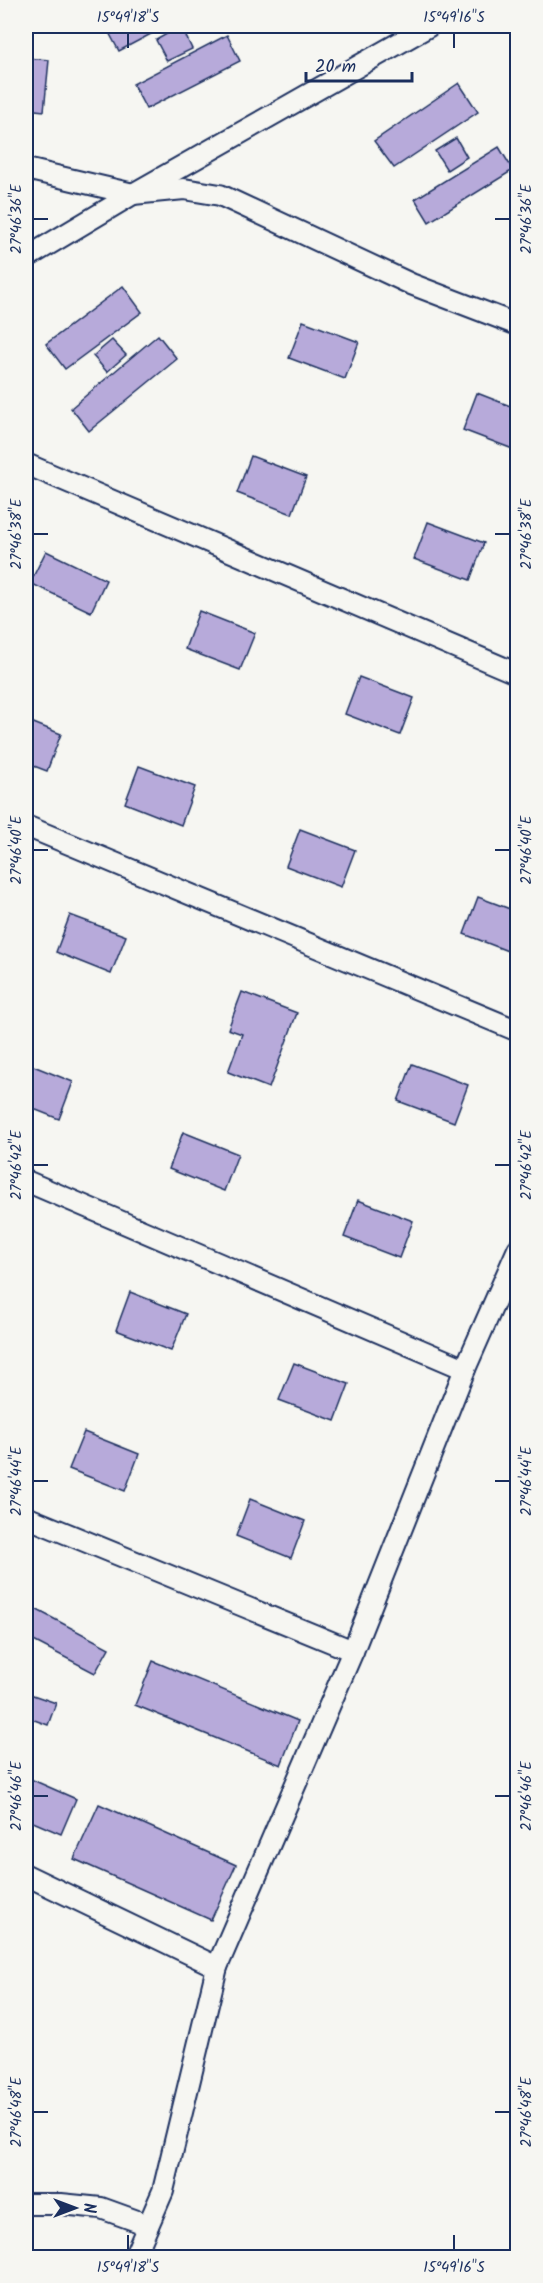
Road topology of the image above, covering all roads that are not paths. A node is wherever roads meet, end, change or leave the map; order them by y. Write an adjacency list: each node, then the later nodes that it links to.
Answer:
1 (429, 26): 3 (lane)
2 (26, 169): 3 (lane)
3 (133, 194): 4 (lane); 5 (lane)
4 (26, 258)
5 (518, 325)
6 (26, 464): 7 (lane)
7 (518, 674)
8 (26, 826): 9 (lane)
9 (518, 1031)
10 (26, 1181): 12 (lane)
11 (518, 1249): 12 (lane)
12 (465, 1369): 14 (lane)
13 (26, 1517): 14 (lane)
14 (353, 1651): 16 (lane)
15 (27, 1877): 16 (lane)
16 (217, 1967): 18 (lane)
17 (26, 2204): 18 (lane)
18 (148, 2224): 19 (lane)
19 (134, 2258)

